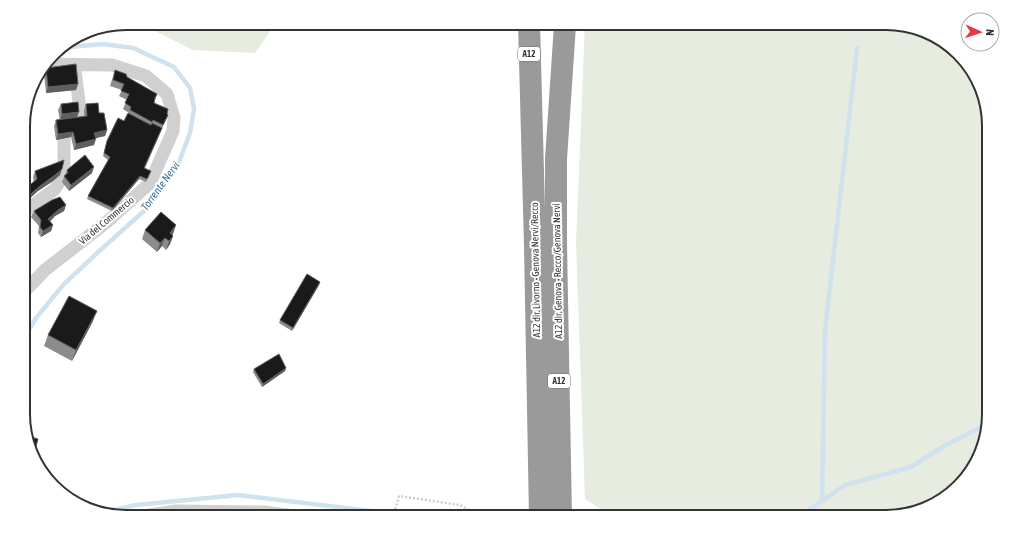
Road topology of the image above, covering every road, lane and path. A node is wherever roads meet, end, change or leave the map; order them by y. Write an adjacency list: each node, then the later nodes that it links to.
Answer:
1 (530, 30): 8 (highway, A12 dir. Livorno - Genova Nervi/Recco / A12)
2 (565, 30): 8 (highway, A12 dir. Genova - Recco/Genova Nervi / A12)
3 (53, 64): 4 (street, Via del Commercio)
4 (74, 64): 5 (street); 9 (street, Via del Commercio)
5 (62, 125)
6 (64, 139): 7 (street)
7 (30, 208)
8 (545, 245): 12 (highway, A12 dir. Livorno - Genova Nervi/Recco / A12); 13 (highway, A12 dir. Genova - Recco/Genova Nervi / A12)
9 (30, 286)
10 (395, 510): 11 (path)
11 (469, 510)
12 (540, 510)
13 (561, 510)

